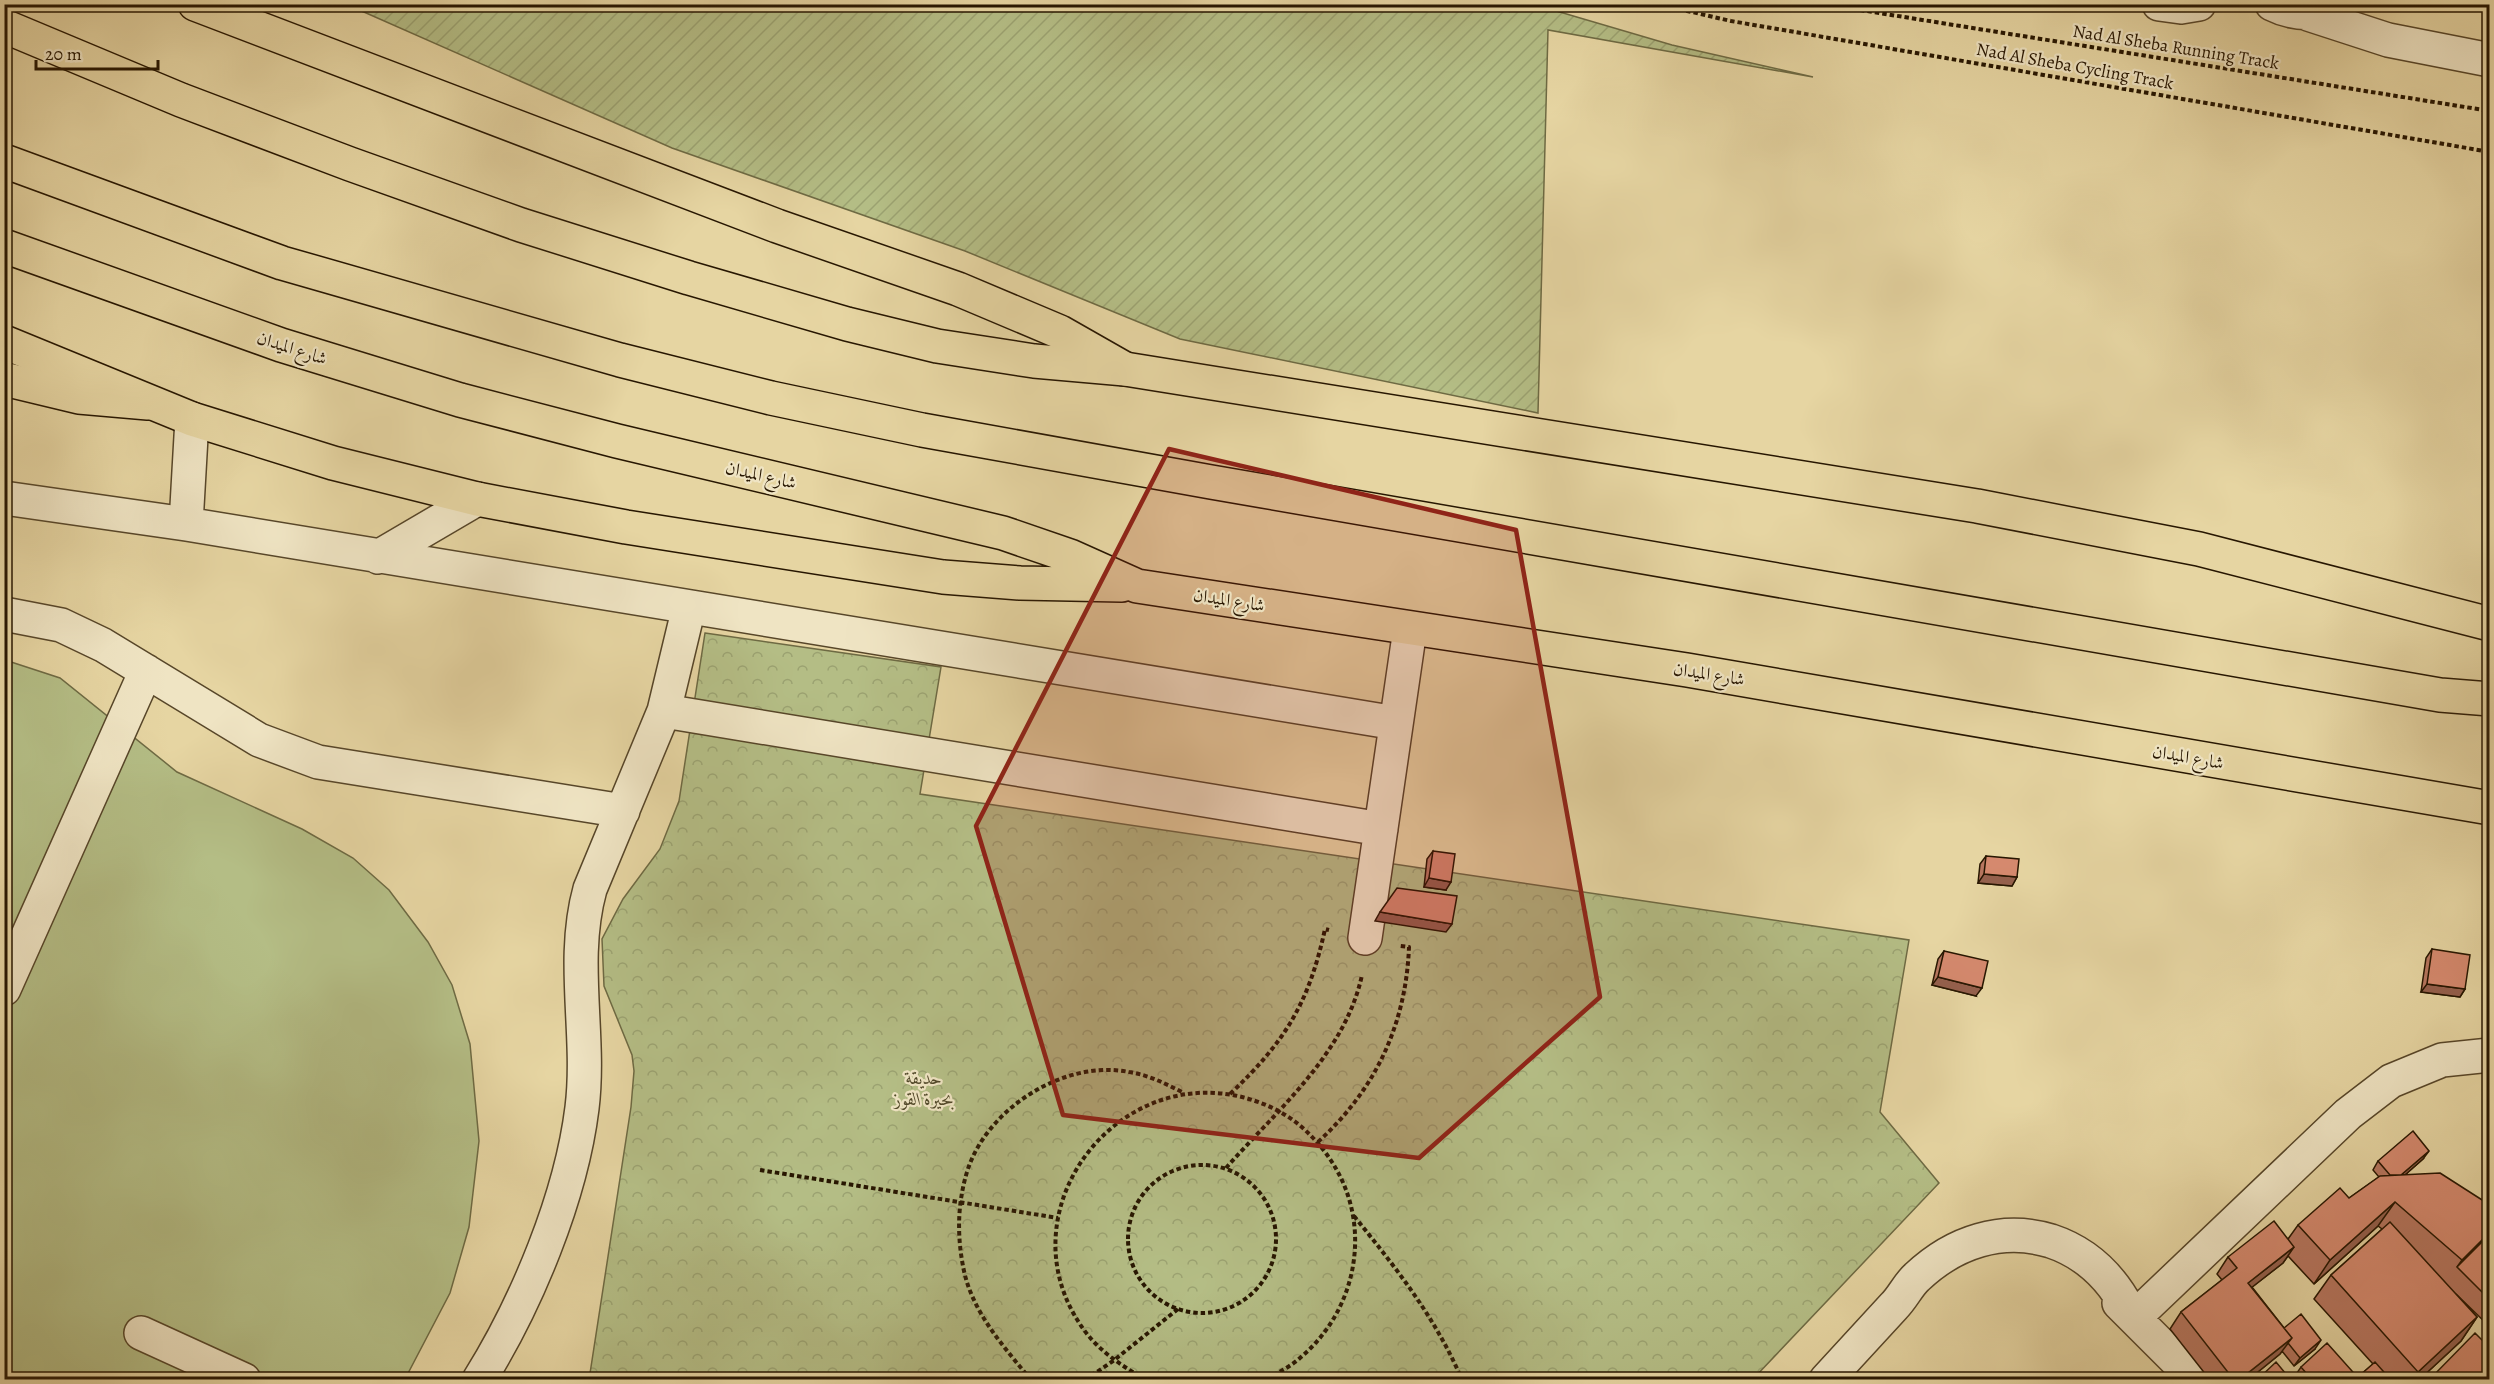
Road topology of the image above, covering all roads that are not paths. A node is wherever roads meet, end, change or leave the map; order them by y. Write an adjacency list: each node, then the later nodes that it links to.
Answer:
1 (195, 4): 12 (main road)
2 (2159, 4): 3 (street)
3 (2199, 4)
4 (2271, 4): 6 (street)
5 (2340, 4): 6 (street)
6 (2308, 14): 8 (street)
7 (4, 26): 12 (main road)
8 (2490, 60)
9 (4, 161): 26 (main road)
10 (4, 246): 20 (main road, شارع الميدان)
11 (4, 342): 14 (main road)
12 (1125, 369): 23 (main road)
13 (4, 380): 14 (main road)
14 (148, 403): 15 (main road)
15 (192, 419): 17 (main road); 18 (street)
16 (4, 498): 18 (street)
17 (477, 499): 19 (street); 20 (main road)
18 (186, 524): 19 (street)
19 (378, 557): 21 (street)
20 (1137, 586): 24 (main road, شارع الميدان)
21 (689, 607): 27 (street); 28 (street)
22 (4, 614): 25 (street)
23 (2490, 624)
24 (1410, 629): 28 (street); 29 (main road, شارع الميدان)
25 (146, 671): 30 (street); 33 (street)
26 (2490, 699)
27 (664, 711): 30 (street); 31 (street)
28 (1396, 723): 31 (street)
29 (2490, 808)
30 (623, 811): 38 (street)
31 (1381, 829): 32 (street)
32 (1365, 938)
33 (4, 989)
34 (2490, 1055): 35 (street)
35 (2131, 1313): 39 (street); 40 (street)
36 (141, 1333): 37 (street)
37 (244, 1380)
38 (479, 1380)
39 (1826, 1380)
40 (2196, 1380)

